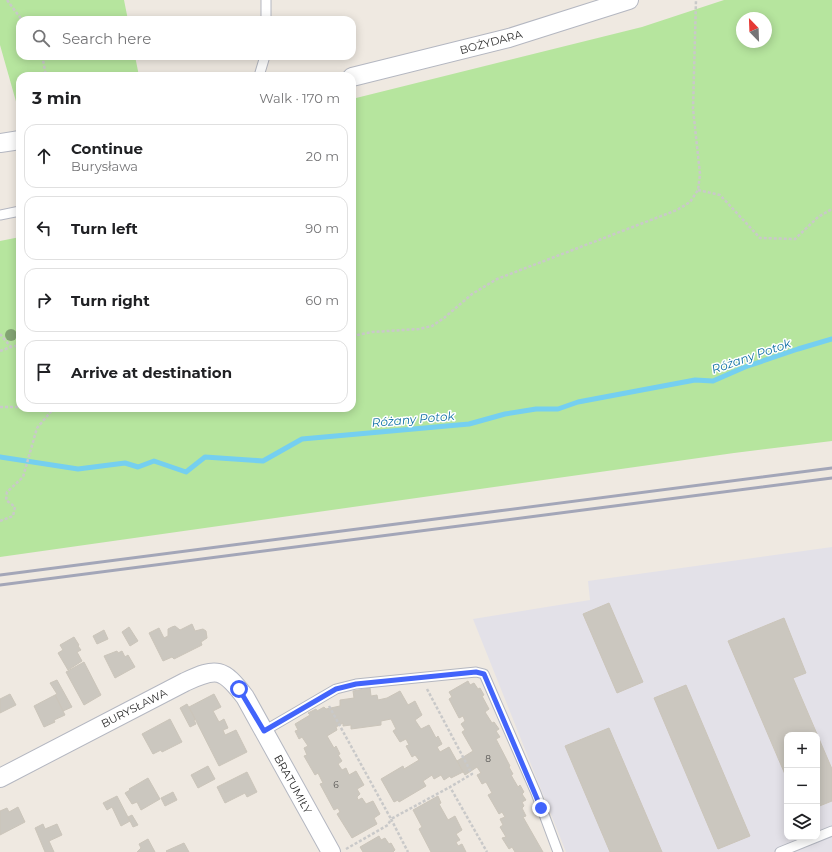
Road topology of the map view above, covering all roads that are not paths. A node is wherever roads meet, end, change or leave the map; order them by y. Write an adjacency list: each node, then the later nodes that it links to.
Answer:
1 (266, 0): 3 (lane)
2 (629, 0): 6 (street, BOŻYDARA)
3 (266, 16)
4 (264, 60): 5 (lane)
5 (261, 72)
6 (356, 76)
7 (16, 141): 8 (street)
8 (0, 143)
9 (16, 212): 10 (lane)
10 (0, 215)
11 (260, 723): 12 (street, BURYSŁAWA); 14 (street, BRATUMIŁY); 15 (lane)
12 (0, 778)
13 (832, 831): 16 (lane)
14 (331, 852)
15 (558, 852)
16 (780, 852)

